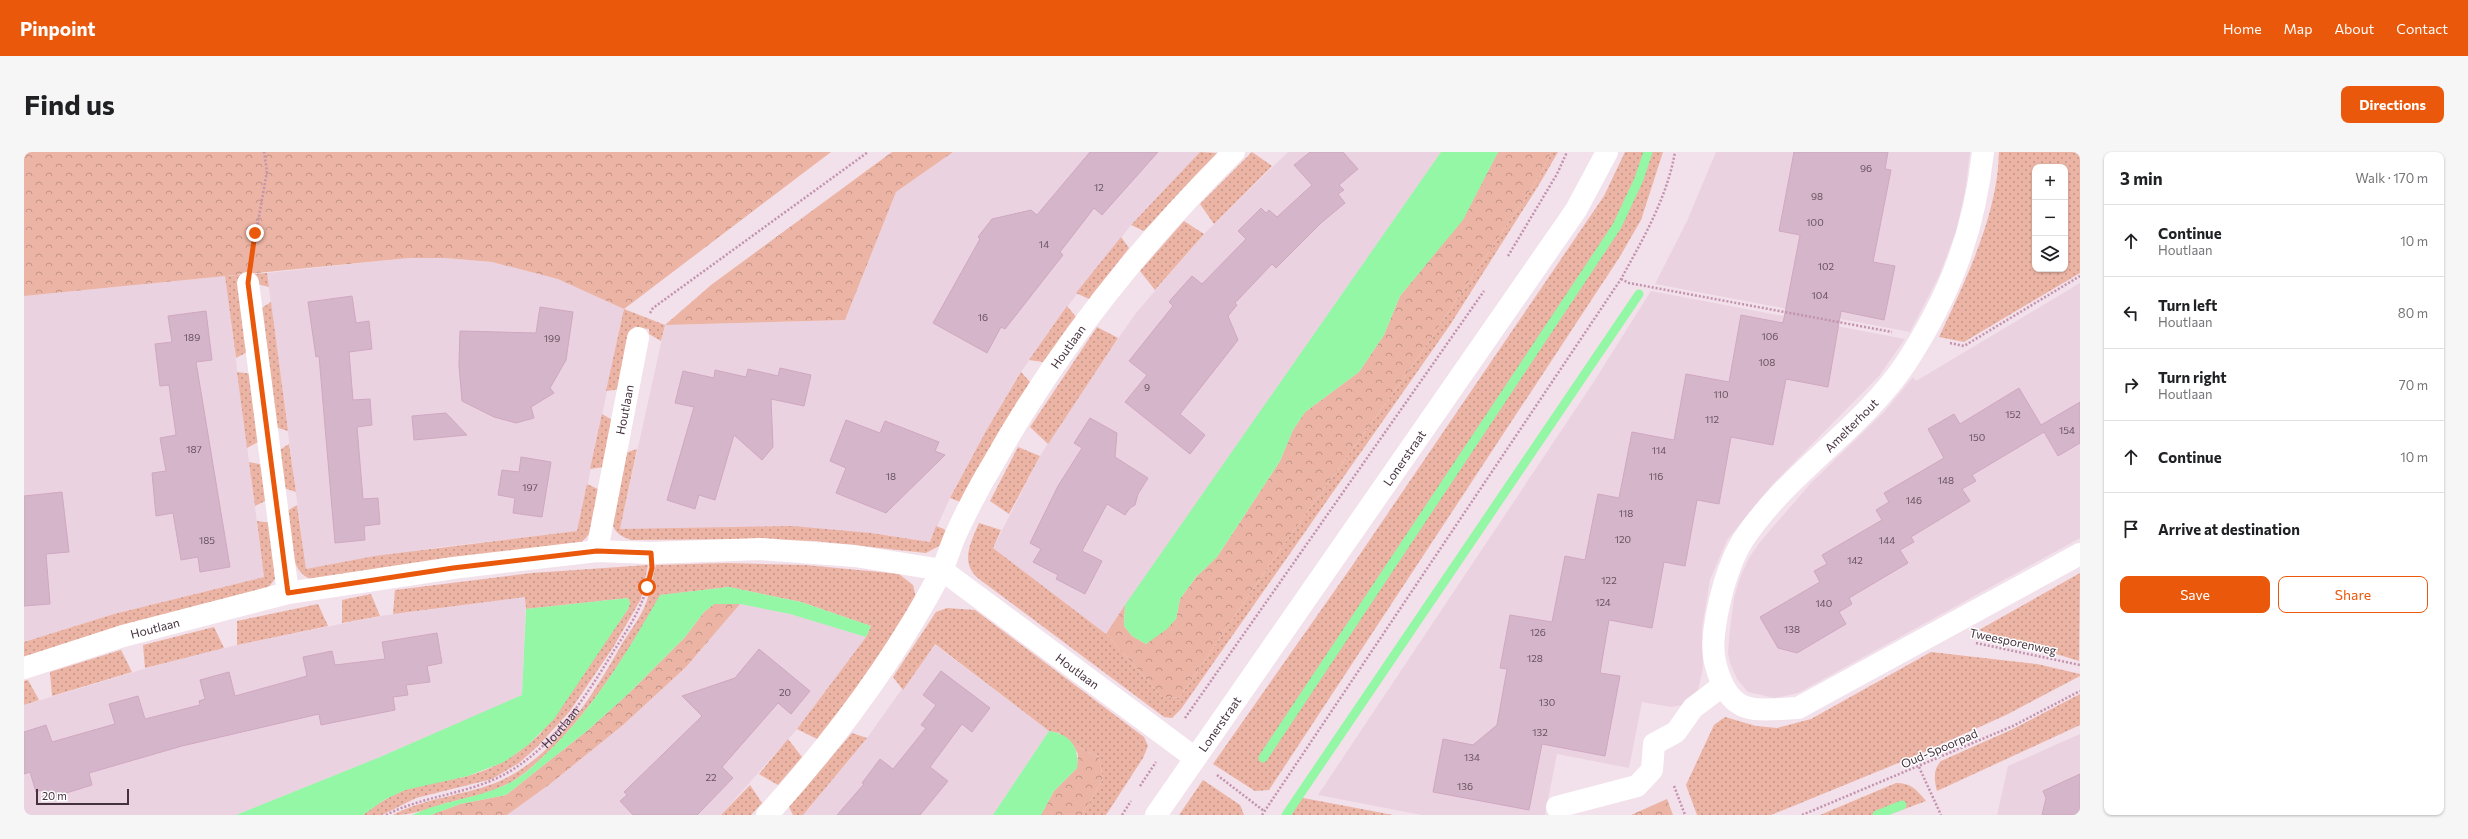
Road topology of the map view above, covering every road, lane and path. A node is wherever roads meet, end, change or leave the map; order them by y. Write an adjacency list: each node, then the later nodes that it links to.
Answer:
1 (264, 152): 11 (path)
2 (868, 152): 14 (path)
3 (1234, 152): 19 (street, Houtlaan)
4 (1567, 152): 8 (path)
5 (1607, 152): 27 (street, Lonerstraat)
6 (1675, 152): 10 (path)
7 (1983, 152): 15 (street, Amelterhout)
8 (1504, 263)
9 (2080, 276): 15 (path)
10 (1621, 279): 13 (path); 32 (path)
11 (248, 283): 20 (street)
12 (1485, 289): 26 (path)
13 (1900, 334)
14 (638, 338): 16 (street, Houtlaan)
15 (1921, 339): 24 (street, Amelterhout)
16 (597, 551): 17 (street, Houtlaan); 20 (street, Houtlaan)
17 (651, 553): 19 (street, Houtlaan); 33 (path, Houtlaan)
18 (2080, 554): 21 (street, Amelterhout)
19 (942, 570): 26 (street, Houtlaan); 34 (street, Houtlaan)
20 (288, 593): 23 (street, Houtlaan)
21 (1948, 625): 22 (path, Tweesporenweg); 24 (street, Amelterhout)
22 (2080, 665)
23 (24, 668)
24 (1722, 686): 31 (street)
25 (2080, 691): 28 (path, Oud-Spoorpad)
26 (1170, 740): 27 (street, Houtlaan); 29 (path)
27 (1194, 758): 32 (path, Lonerstraat); 36 (street, Lonerstraat)
28 (1919, 767): 38 (path, Oud-Spoorpad); 39 (path)
29 (1138, 790)
30 (1134, 796): 35 (path)
31 (1556, 807)
32 (1264, 811): 37 (path)
33 (386, 815)
34 (767, 815)
35 (1122, 815)
36 (1156, 815)
37 (1262, 815)
38 (1802, 815)
39 (1941, 815)

